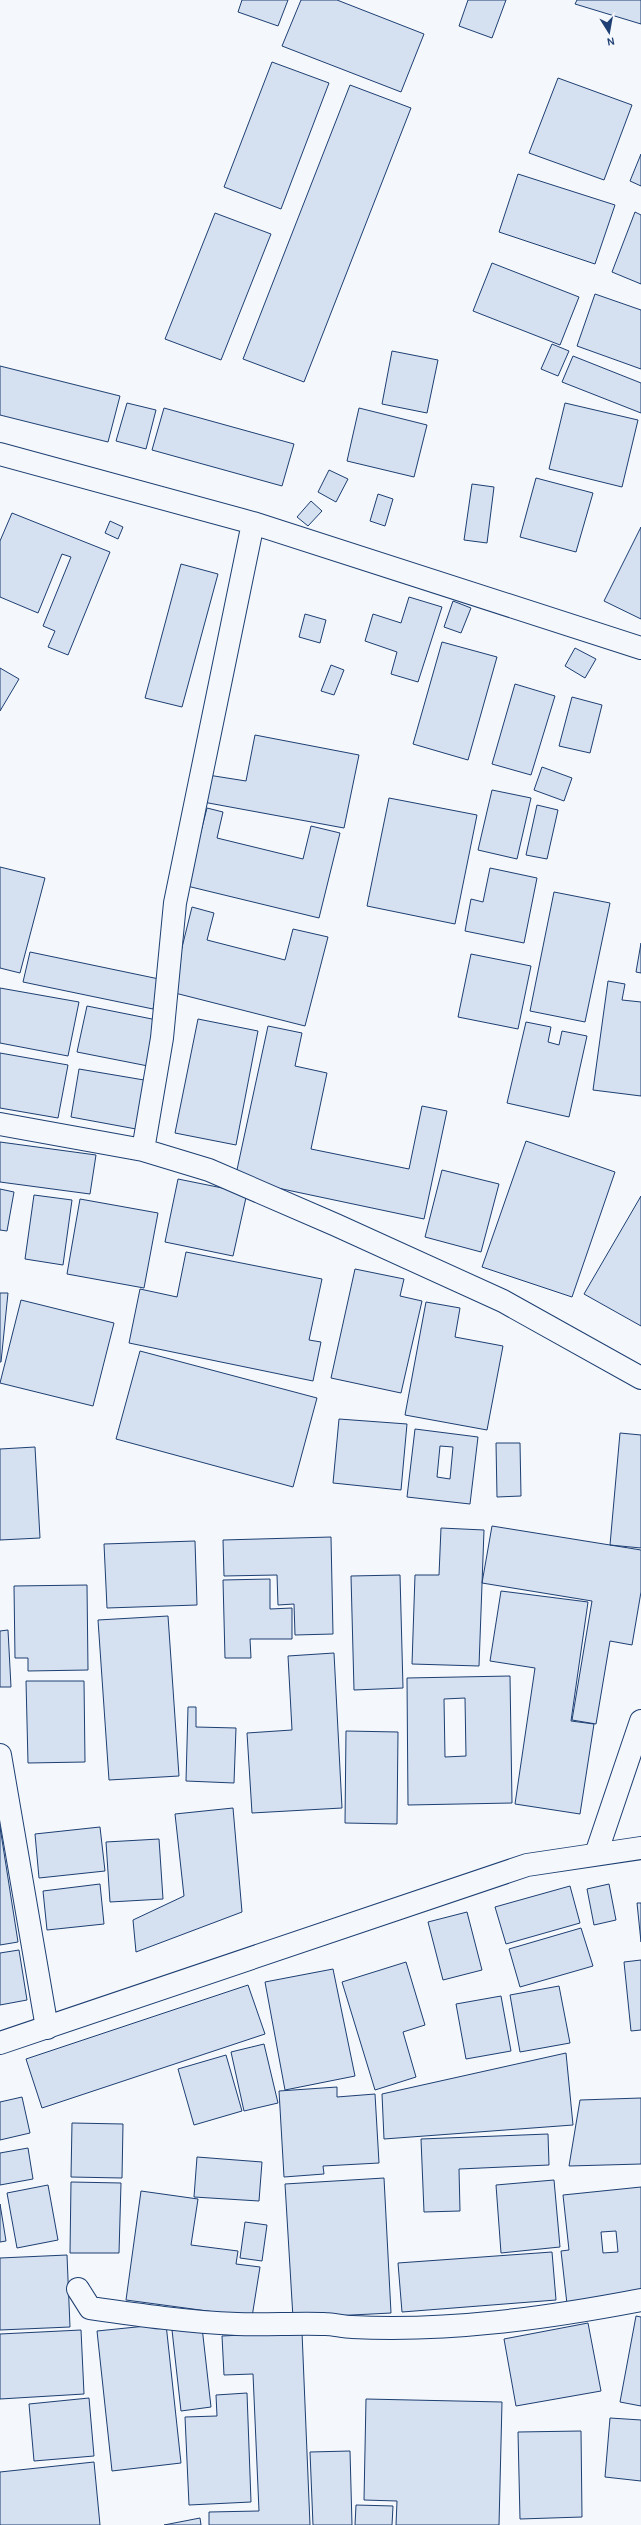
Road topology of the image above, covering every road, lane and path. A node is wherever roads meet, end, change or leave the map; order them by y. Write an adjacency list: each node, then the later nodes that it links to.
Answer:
1 (0, 454): 2 (street)
2 (253, 523): 3 (street); 5 (street)
3 (641, 648)
4 (0, 1124): 5 (street)
5 (143, 1150): 6 (street)
6 (641, 1378)
7 (641, 1721): 10 (street)
8 (0, 1755): 11 (street)
9 (641, 1848): 10 (street)
10 (596, 1854): 11 (street)
11 (46, 2028): 12 (street)
12 (0, 2043)
13 (78, 2289): 14 (street)
14 (641, 2300)

